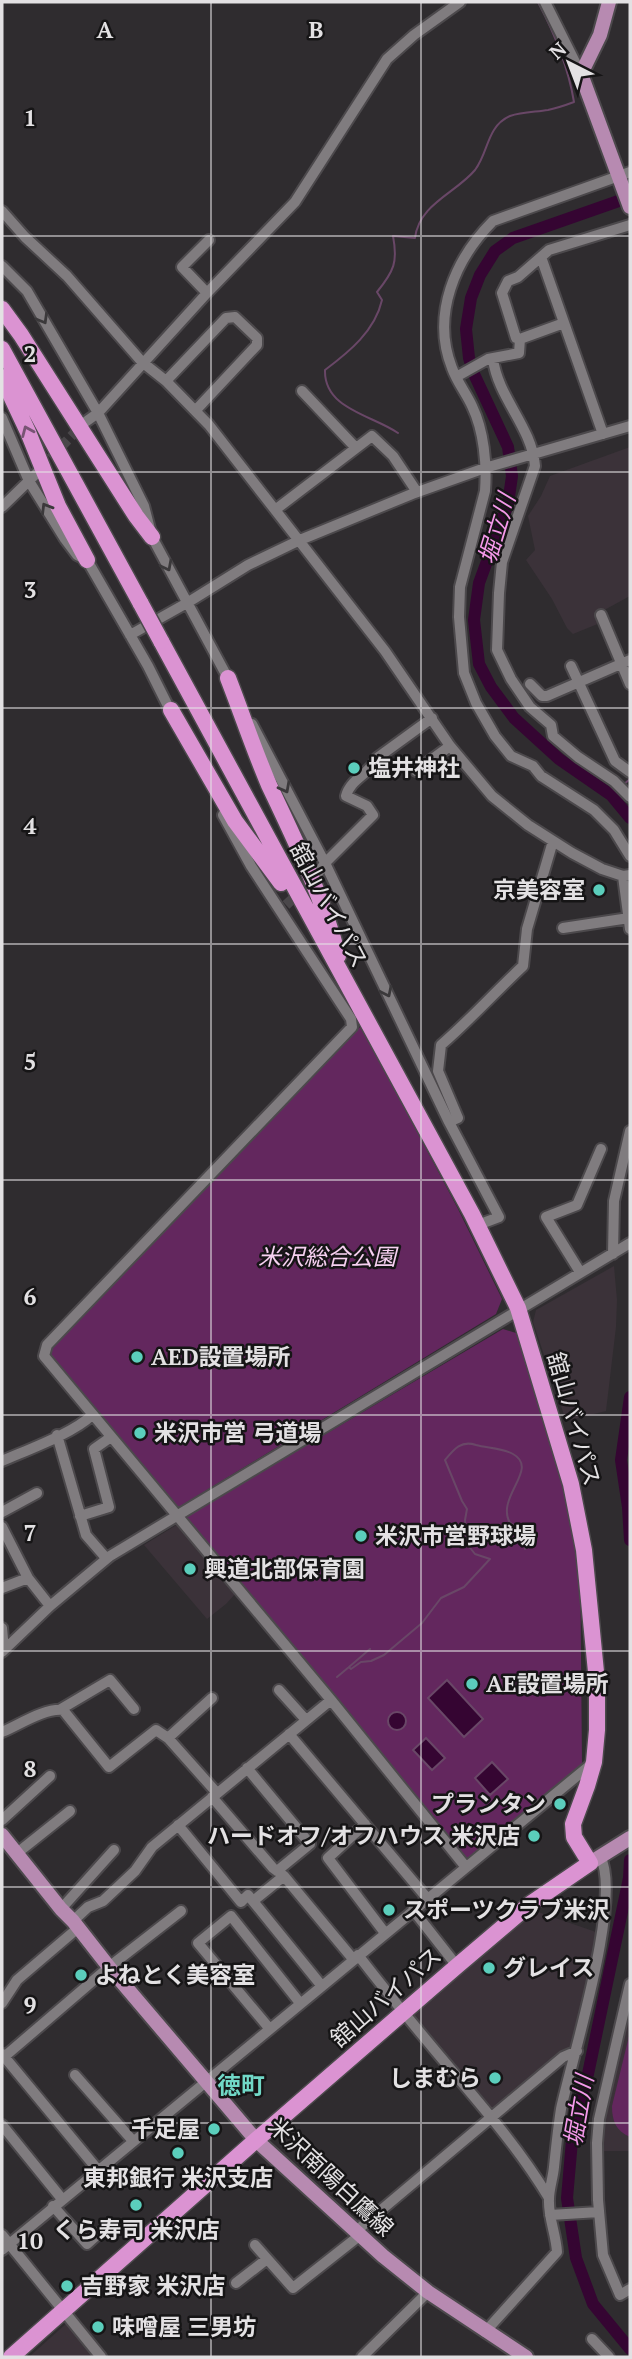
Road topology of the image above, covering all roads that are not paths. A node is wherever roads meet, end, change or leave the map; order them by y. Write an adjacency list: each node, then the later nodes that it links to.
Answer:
1 (460, 2): 12 (street)
2 (545, 2): 4 (street)
3 (609, 2): 4 (main road)
4 (581, 74): 5 (main road)
5 (623, 178): 6 (main road); 19 (street)
6 (630, 207)
7 (2, 211): 18 (street)
8 (630, 225): 10 (street)
9 (209, 240): 12 (street)
10 (541, 257): 14 (street); 15 (street)
11 (2, 266): 24 (street, one-way to 24)
12 (207, 293): 18 (street)
13 (2, 309): 36 (highway)
14 (564, 323): 15 (street); 28 (street)
15 (520, 339): 17 (street)
16 (2, 349): 61 (highway, 舘山バイパス, bridge)
17 (491, 359): 19 (street); 30 (street)
18 (142, 362): 21 (street); 24 (street)
19 (460, 375): 31 (street)
20 (2, 376): 38 (highway, one-way to 20)
21 (166, 381): 23 (street); 23 (street)
22 (302, 391): 29 (street)
23 (196, 410): 35 (street)
24 (98, 413): 26 (street); 36 (street)
25 (2, 418): 32 (street)
26 (84, 423)
27 (630, 426): 28 (street)
28 (603, 434): 30 (street)
29 (356, 448): 33 (street); 35 (street)
30 (534, 453): 31 (street); 53 (street)
31 (485, 468): 33 (street); 55 (street)
32 (34, 476): 34 (street); 38 (street, one-way to 32)
33 (417, 492): 37 (street)
34 (2, 507)
35 (275, 510): 37 (street)
36 (152, 537): 39 (street, one-way to 39)
37 (300, 540): 39 (street); 49 (street)
38 (87, 560): 41 (street)
39 (187, 603): 41 (street); 44 (street)
40 (601, 615): 42 (street)
41 (130, 635): 48 (street)
42 (626, 662): 45 (street); 47 (street)
43 (571, 666): 45 (street)
44 (228, 678): 56 (street, one-way to 56); 61 (highway)
45 (578, 682): 46 (street); 52 (street)
46 (530, 684)
47 (630, 684)
48 (171, 710): 61 (highway); 70 (street)
49 (432, 718): 50 (street); 56 (street)
50 (450, 746): 51 (street); 54 (street)
51 (415, 771)
52 (630, 772)
53 (630, 797)
54 (553, 841): 57 (street); 62 (street)
55 (630, 856)
56 (325, 863): 58 (street); 62 (street, one-way to 62)
57 (626, 875): 59 (street)
58 (316, 876)
59 (629, 924): 60 (street)
60 (563, 928)
61 (343, 979): 65 (highway, 舘山バイパス)
62 (449, 1122): 65 (street)
63 (630, 1131): 67 (street)
64 (601, 1149): 68 (street)
65 (478, 1225): 69 (highway, 舘山バイパス)
66 (630, 1243): 67 (street)
67 (615, 1252): 68 (street)
68 (580, 1272): 69 (street)
69 (518, 1308): 76 (street); 94 (highway, 舘山バイパス)
70 (92, 1415): 71 (street); 72 (street)
71 (57, 1436): 73 (street); 77 (street)
72 (111, 1437): 76 (street); 77 (street)
73 (2, 1461)
74 (37, 1493): 75 (street)
75 (2, 1512)
76 (176, 1514): 79 (street); 87 (street)
77 (80, 1516): 79 (street)
78 (2, 1527): 80 (street)
79 (106, 1558): 82 (street)
80 (28, 1578): 81 (street); 82 (street)
81 (2, 1588)
82 (50, 1606): 84 (street)
83 (2, 1628): 84 (street)
84 (3, 1651)
85 (279, 1690): 90 (street)
86 (212, 1698): 93 (street)
87 (331, 1700): 90 (street); 107 (street)
88 (61, 1709): 89 (street); 91 (street); 93 (street)
89 (134, 1709)
90 (306, 1720): 92 (street)
91 (2, 1732)
92 (289, 1734): 95 (street); 100 (street)
93 (168, 1738): 97 (street)
94 (594, 1762): 106 (highway, 舘山バイパス); 107 (street)
95 (247, 1768): 97 (street); 108 (street)
96 (50, 1776): 99 (street)
97 (214, 1795): 101 (street); 108 (street)
98 (71, 1811): 105 (street)
99 (2, 1820)
100 (365, 1824): 109 (street); 115 (street)
101 (178, 1825): 110 (street); 114 (street)
102 (2, 1835): 105 (main road, 米沢南陽白鷹線)
103 (630, 1838): 106 (main road)
104 (114, 1850): 111 (street)
105 (16, 1854): 111 (main road, 米沢南陽白鷹線)
106 (595, 1860): 117 (highway, 舘山バイパス); 125 (street)
107 (465, 1866): 109 (street)
108 (281, 1873): 110 (street); 116 (street)
109 (427, 1898): 112 (street)
110 (253, 1901): 120 (street)
111 (61, 1909): 114 (main road, 米沢南陽白鷹線)
112 (413, 1910): 115 (street); 117 (street)
113 (181, 1911): 118 (street)
114 (76, 1925): 118 (main road, 米沢南陽白鷹線); 121 (street)
115 (385, 1933): 116 (street)
116 (355, 1957): 120 (street); 123 (street)
117 (457, 1966): 123 (highway, 舘山バイパス)
118 (109, 1967): 126 (street); 128 (main road, 米沢南陽白鷹線)
119 (630, 1984): 136 (street)
120 (321, 1985): 122 (street)
121 (2, 2003)
122 (300, 2003): 124 (street); 124 (street)
123 (403, 2013): 129 (street); 131 (highway, 舘山バイパス)
124 (269, 2028): 128 (street)
125 (576, 2051): 129 (street); 134 (street)
126 (3, 2056): 133 (street)
127 (75, 2075): 132 (street)
128 (205, 2081): 131 (main road, 米沢南陽白鷹線); 132 (street)
129 (492, 2118): 134 (street); 139 (street)
130 (2, 2125): 135 (street)
131 (256, 2140): 139 (main road, 米沢南陽白鷹線); 146 (highway, 舘山バイパス)
132 (133, 2141): 133 (street)
133 (98, 2170): 135 (street)
134 (549, 2198): 137 (street)
135 (57, 2202): 138 (street); 140 (street)
136 (593, 2212): 137 (street); 144 (street)
137 (552, 2215): 147 (street)
138 (98, 2234)
139 (357, 2234): 142 (street); 145 (main road, 米沢南陽白鷹線)
140 (4, 2243): 146 (street)
141 (255, 2245): 142 (street)
142 (267, 2259): 143 (street)
143 (236, 2283)
144 (630, 2289)
145 (428, 2292): 147 (main road, 米沢南陽白鷹線); 151 (street)
146 (64, 2311): 149 (highway, 舘山バイパス); 150 (street)
147 (485, 2332): 152 (main road, 米沢南陽白鷹線)
148 (592, 2339): 153 (street)
149 (11, 2357)
150 (101, 2357)
151 (362, 2357)
152 (524, 2357)
153 (609, 2357)

